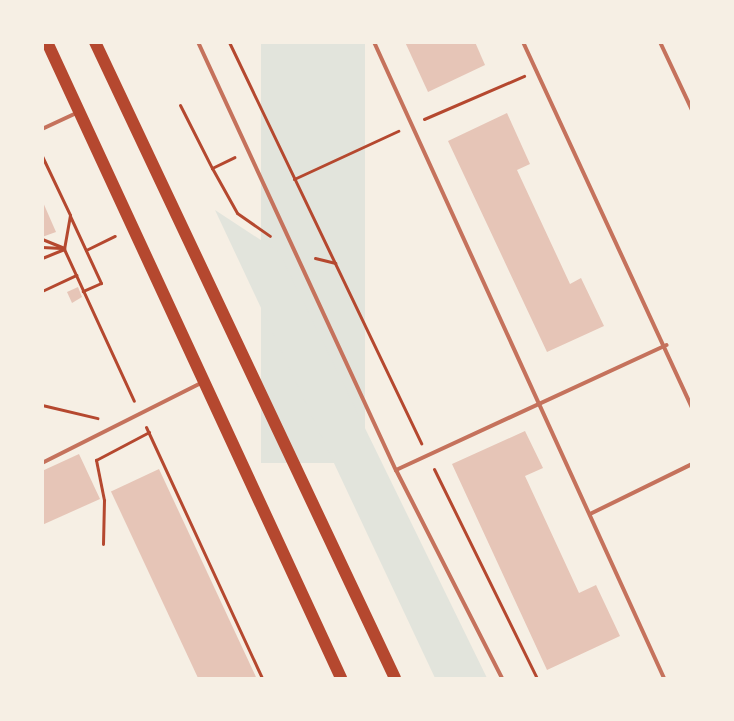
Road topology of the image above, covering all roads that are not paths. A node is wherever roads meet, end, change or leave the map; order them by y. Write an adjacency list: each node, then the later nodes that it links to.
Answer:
1 (47, 42): 8 (main road)
2 (95, 42): 19 (main road)
3 (198, 42): 16 (lane)
4 (374, 42): 12 (lane)
5 (523, 42): 10 (lane)
6 (660, 42): 7 (lane)
7 (692, 110)
8 (79, 112): 9 (lane); 11 (main road)
9 (42, 129)
10 (666, 345): 12 (lane); 13 (lane)
11 (203, 382): 14 (lane); 18 (main road)
12 (539, 403): 16 (lane); 17 (lane)
13 (692, 407)
14 (42, 463)
15 (692, 464): 17 (lane)
16 (396, 470): 20 (lane)
17 (590, 514): 21 (lane)
18 (341, 678)
19 (395, 678)
20 (502, 678)
21 (664, 678)

